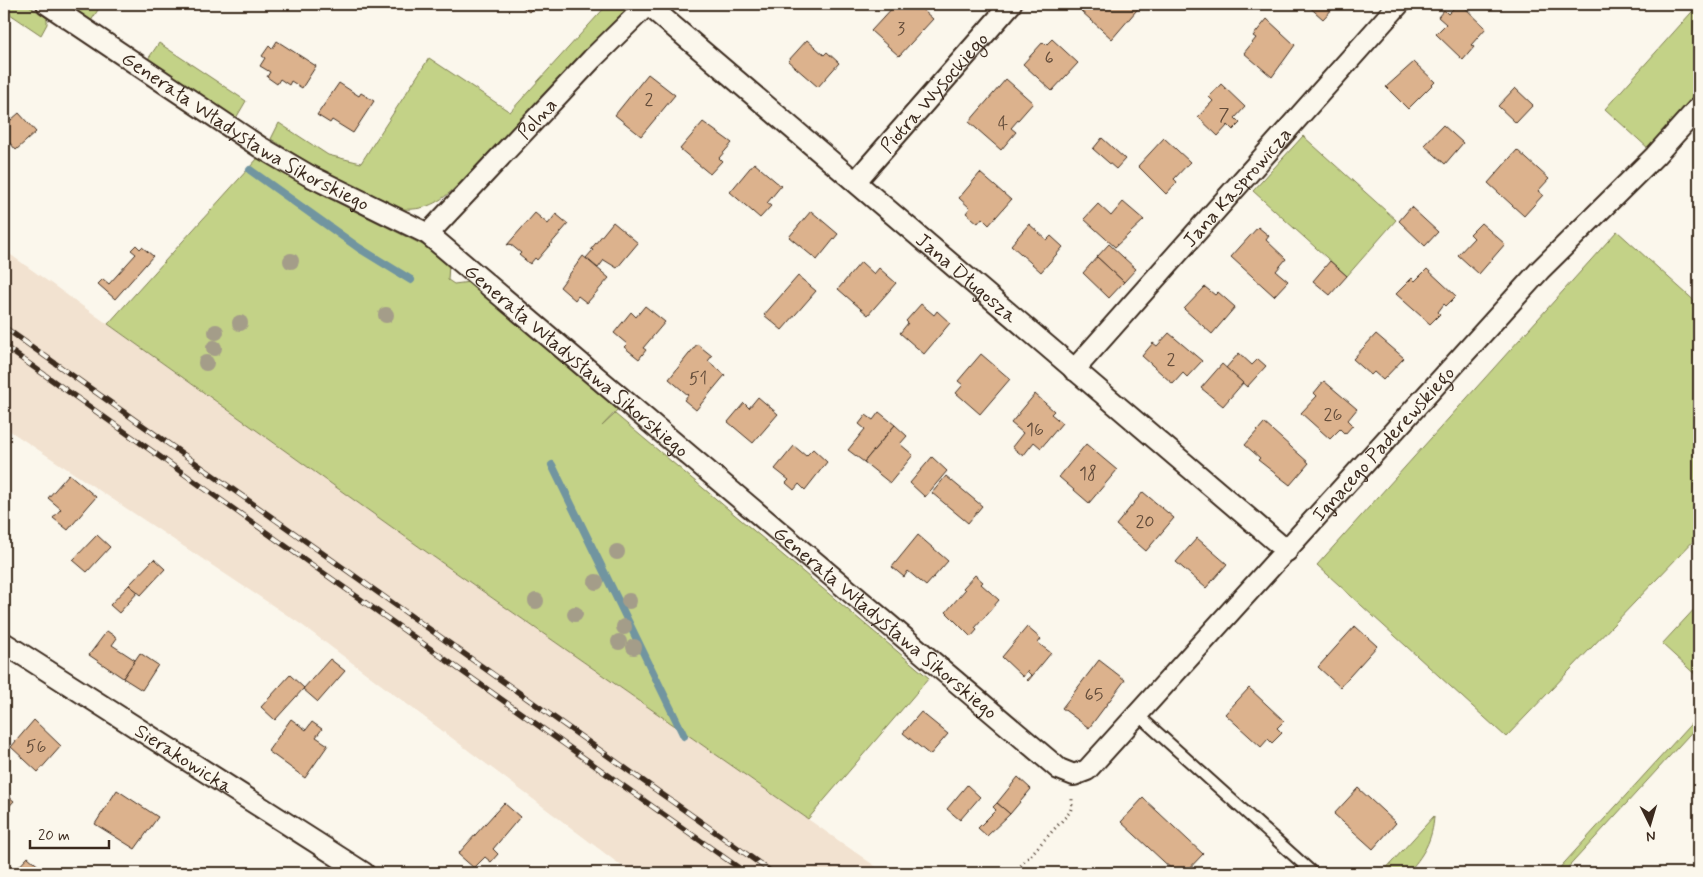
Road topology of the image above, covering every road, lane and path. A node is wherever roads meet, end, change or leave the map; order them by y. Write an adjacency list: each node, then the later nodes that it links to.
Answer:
1 (47, 4): 7 (street, Generała Władysława Sikorskiego)
2 (647, 4): 6 (street, Jana Długosza); 7 (street, Polna)
3 (1011, 4): 6 (street, Piotra Wysockiego)
4 (1399, 4): 8 (street, Jana Kasprowicza)
5 (1699, 107): 9 (street, Ignacego Paderewskiego)
6 (856, 181): 8 (street, Jana Długosza)
7 (428, 234): 12 (street, Generała Władysława Sikorskiego)
8 (1074, 370): 9 (street, Jana Długosza)
9 (1287, 551): 11 (street, Ignacego Paderewskiego)
10 (4, 643): 13 (street, Sierakowicka)
11 (1138, 715): 12 (street, Ignacego Paderewskiego); 15 (lane)
12 (1067, 773): 14 (path)
13 (364, 873)
14 (1014, 873)
15 (1313, 873)

